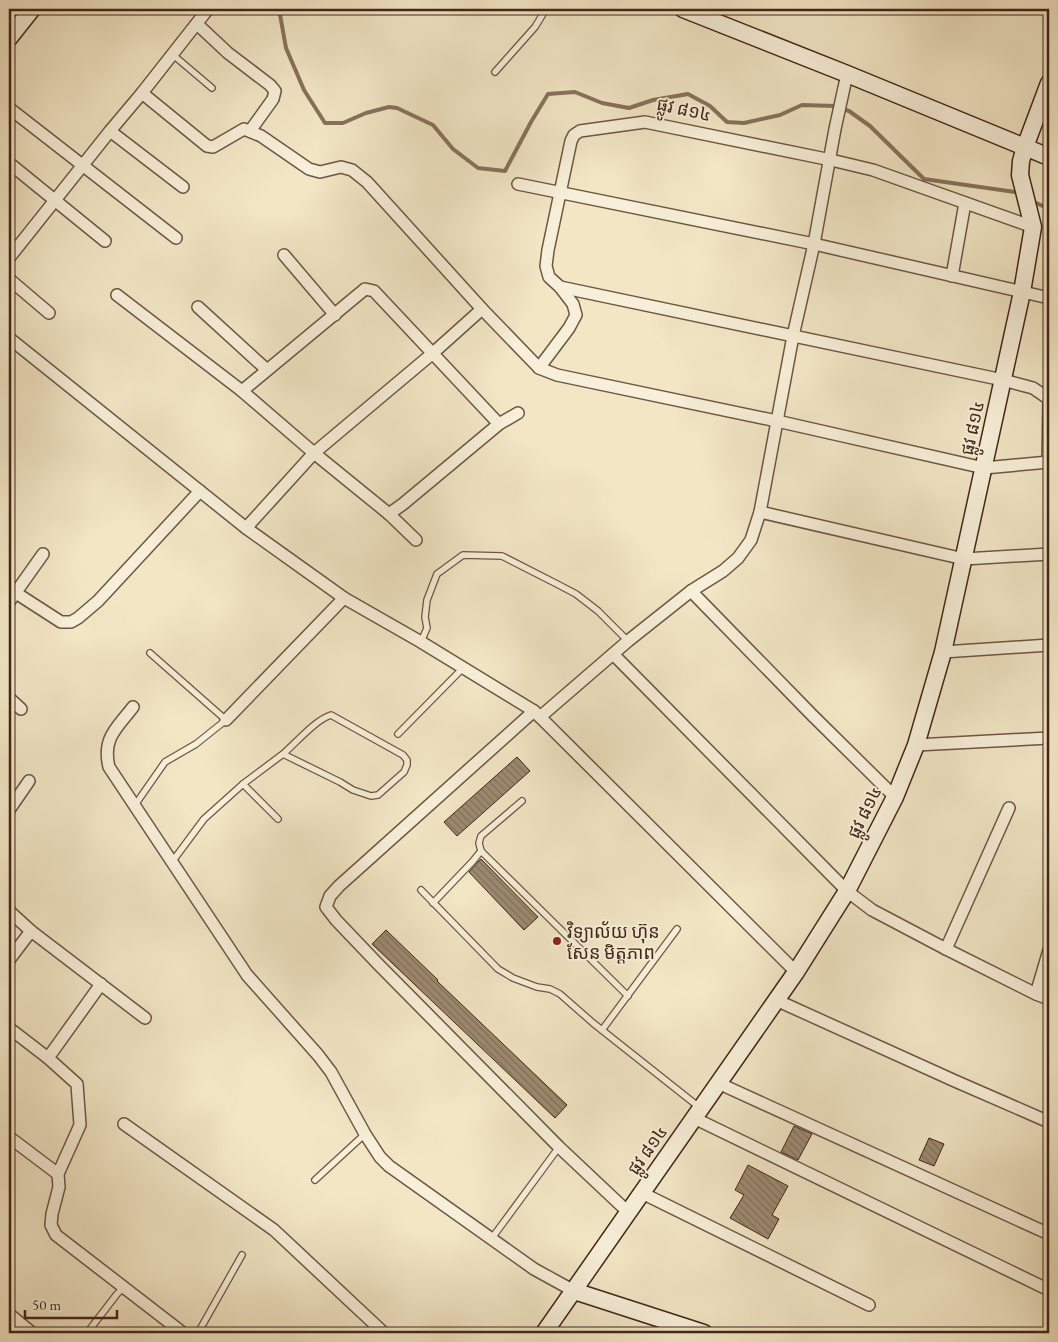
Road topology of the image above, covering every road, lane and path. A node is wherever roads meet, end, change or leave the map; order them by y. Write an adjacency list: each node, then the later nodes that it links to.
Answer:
1 (32, 9): 6 (street)
2 (208, 9): 5 (street)
3 (546, 9): 8 (lane)
4 (683, 9): 9 (street)
5 (196, 24): 7 (street); 15 (street)
6 (9, 38)
7 (172, 54): 11 (lane); 12 (street)
8 (495, 72)
9 (847, 74): 16 (street); 18 (street)
10 (1049, 83): 16 (street)
11 (212, 88)
12 (142, 93): 14 (street); 15 (street)
13 (9, 108): 20 (street)
14 (110, 131): 20 (street); 22 (street)
15 (250, 131): 39 (street)
16 (1025, 147): 17 (street); 26 (street)
17 (1049, 157)
18 (830, 160): 23 (street, ផ្លូវ ៨១៤); 25 (street, ផ្លូវ ៨១៤); 29 (street)
19 (9, 163): 24 (street)
20 (83, 165): 24 (street); 27 (street)
21 (518, 184): 23 (street)
22 (183, 187)
23 (560, 193): 29 (street); 34 (street, ផ្លូវ ៨១៤)
24 (55, 200): 28 (street); 31 (street)
25 (965, 203): 26 (street, ផ្លូវ ៨១៤); 32 (street)
26 (1032, 221): 35 (street, ផ្លូវ ៨១៤)
27 (176, 238)
28 (105, 241)
29 (814, 244): 32 (street); 42 (street)
30 (284, 255): 41 (street)
31 (9, 258)
32 (952, 276): 35 (street)
33 (9, 278): 40 (street)
34 (560, 287): 42 (street); 45 (street, ផ្លូវ ៨១៤)
35 (1022, 292): 37 (street); 47 (street, ផ្លូវ ៨១៤)
36 (117, 296): 48 (street)
37 (1049, 298)
38 (198, 307): 46 (street)
39 (482, 309): 44 (street); 45 (street)
40 (49, 313)
41 (335, 315): 44 (street); 46 (street)
42 (793, 336): 47 (street); 51 (street)
43 (9, 338): 56 (street)
44 (432, 353): 52 (street); 53 (street)
45 (539, 368): 51 (street)
46 (267, 370): 48 (street)
47 (1003, 380): 49 (street); 55 (street, ផ្លូវ ៨១៤)
48 (242, 391): 53 (street)
49 (1049, 399): 54 (street)
50 (518, 413): 52 (street)
51 (777, 421): 55 (street); 57 (street)
52 (499, 424): 58 (street)
53 (314, 453): 58 (street); 59 (street)
54 (1048, 462): 55 (street)
55 (984, 468): 63 (street, ផ្លូវ ៨១៤)
56 (200, 491): 59 (street); 65 (street)
57 (760, 512): 63 (street); 64 (street)
58 (389, 514): 60 (street)
59 (246, 528): 66 (street)
60 (416, 540)
61 (43, 554): 65 (street)
62 (1049, 554): 63 (street)
63 (964, 559): 70 (street, ផ្លូវ ៨១៤)
64 (691, 591): 67 (street); 85 (street)
65 (11, 594)
66 (344, 598): 68 (street); 78 (street)
67 (628, 641): 68 (lane); 72 (street)
68 (421, 642): 73 (street)
69 (1049, 645): 70 (street)
70 (943, 652): 81 (street, ផ្លូវ ៨១៤)
71 (150, 653): 78 (lane)
72 (613, 654): 77 (street); 94 (street)
73 (463, 668): 77 (street); 79 (lane)
74 (9, 698): 76 (street)
75 (134, 707): 87 (street)
76 (21, 709)
77 (537, 714): 102 (street); 118 (street)
78 (226, 720): 87 (lane)
79 (398, 734)
80 (1049, 738): 81 (street)
81 (916, 745): 85 (street, ផ្លូវ ៨១៤)
82 (283, 754): 82 (lane); 84 (lane)
83 (29, 781): 89 (street)
84 (243, 784): 90 (lane); 92 (lane)
85 (895, 797): 94 (street, ផ្លូវ ៨១៤)
86 (522, 801): 91 (lane)
87 (135, 806): 92 (street)
88 (1009, 808): 99 (street)
89 (9, 810)
90 (278, 819)
91 (481, 851): 95 (lane); 105 (lane)
92 (172, 862): 116 (street)
93 (421, 890): 95 (lane)
94 (847, 891): 99 (street); 102 (street, ផ្លូវ ៨១៤)
95 (433, 903): 110 (lane)
96 (9, 911): 98 (street)
97 (677, 929): 105 (lane)
98 (31, 931): 101 (street); 103 (street)
99 (946, 949): 104 (street)
100 (1049, 950): 104 (street)
101 (9, 960)
102 (796, 972): 107 (street, ផ្លូវ ៨១៤)
103 (100, 984): 108 (street); 111 (street)
104 (1036, 994): 106 (street)
105 (628, 996): 110 (lane)
106 (1049, 999)
107 (776, 1000): 112 (street, ផ្លូវ ៨១៤); 114 (street)
108 (146, 1018)
109 (9, 1028): 111 (street)
110 (602, 1030): 113 (lane)
111 (48, 1058): 119 (street)
112 (718, 1083): 113 (street, ផ្លូវ ៨១៤); 123 (street)
113 (697, 1113): 121 (street, ផ្លូវ ៨១៤); 127 (street)
114 (1049, 1122)
115 (124, 1124): 135 (street)
116 (365, 1134): 120 (lane); 124 (street)
117 (9, 1138): 119 (street)
118 (559, 1147): 122 (street); 124 (lane)
119 (58, 1174): 126 (street)
120 (315, 1180)
121 (642, 1193): 122 (street, ផ្លូវ ៨១៤); 129 (street)
122 (628, 1212): 128 (street, ផ្លូវ ៨១៤)
123 (1049, 1234)
124 (492, 1238): 128 (street)
125 (242, 1254): 134 (lane)
126 (124, 1287): 132 (lane); 133 (street)
127 (1049, 1290)
128 (574, 1291): 136 (street, ផ្លូវ ៨១៤); 137 (street)
129 (869, 1305)
130 (9, 1314): 131 (street)
131 (32, 1333)
132 (86, 1333)
133 (183, 1333)
134 (198, 1333)
135 (384, 1333)
136 (544, 1333)
137 (704, 1333)

